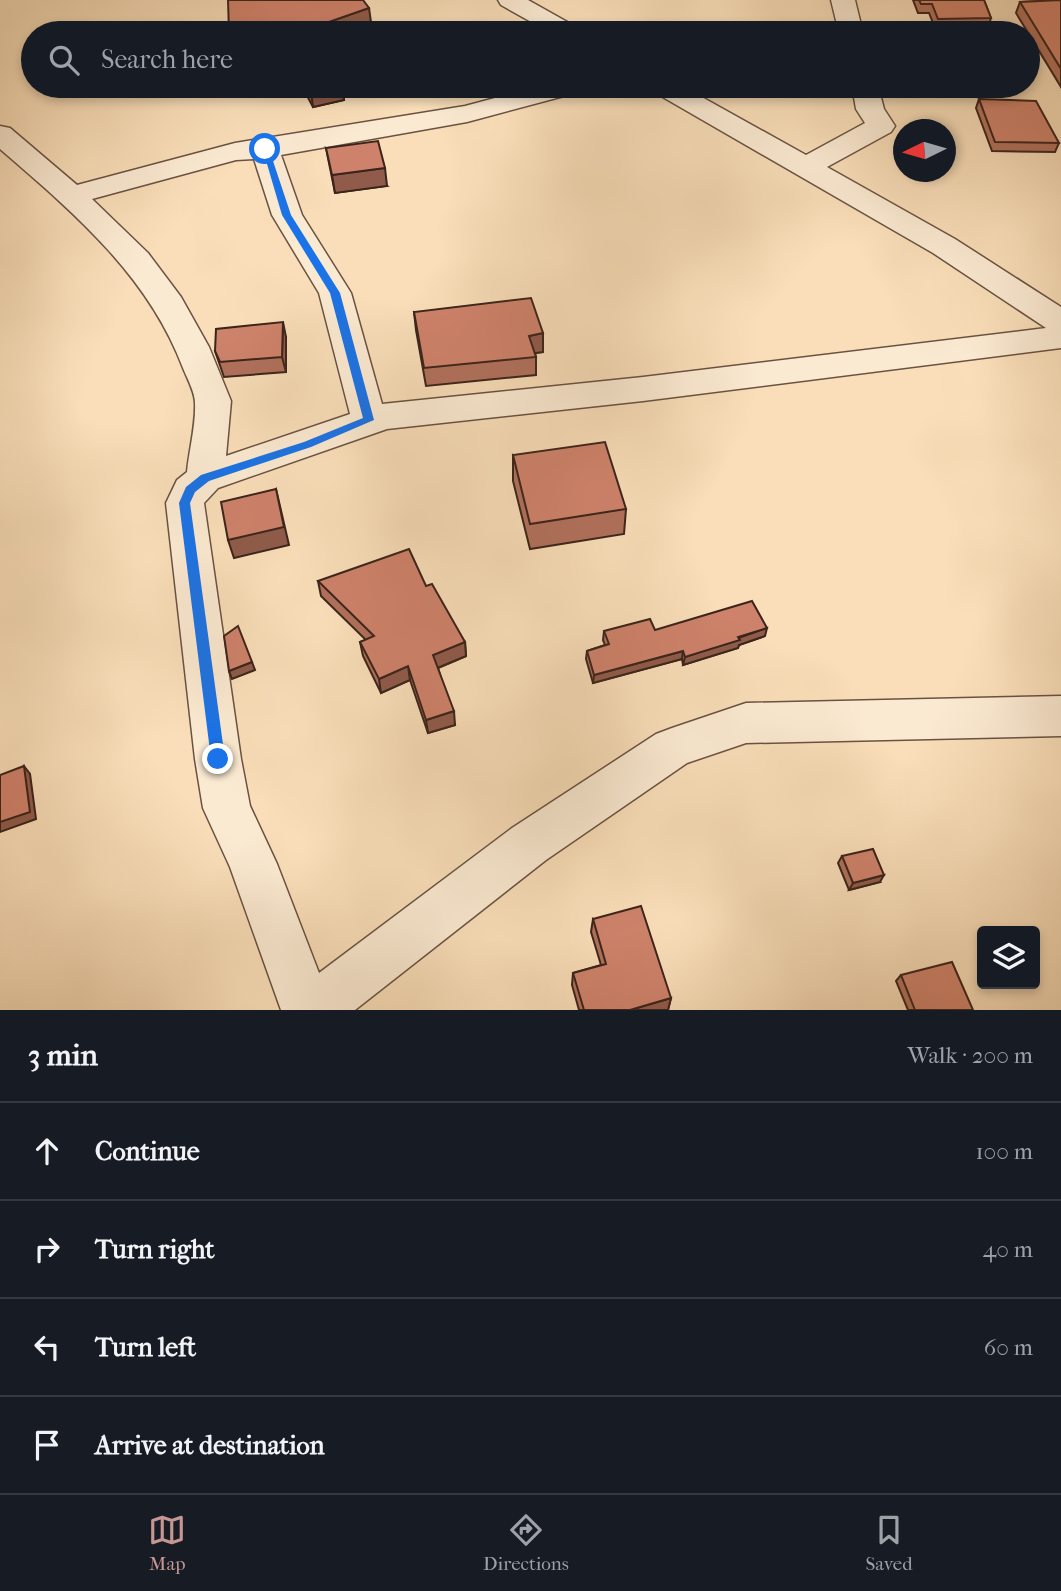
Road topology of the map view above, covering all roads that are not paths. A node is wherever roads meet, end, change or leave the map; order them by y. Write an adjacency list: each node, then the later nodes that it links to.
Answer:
1 (510, 0): 3 (street)
2 (843, 0): 4 (street)
3 (548, 21)
4 (848, 21)
5 (526, 98): 9 (street)
6 (684, 98): 10 (street)
7 (867, 98): 10 (street)
8 (0, 134): 11 (street)
9 (265, 149): 11 (street); 14 (street)
10 (806, 167): 12 (street)
11 (71, 195): 15 (street)
12 (1061, 322)
13 (1061, 337): 14 (street)
14 (369, 420): 15 (street)
15 (205, 478): 17 (street)
16 (1061, 716): 18 (street)
17 (307, 1010)
18 (313, 1010)

